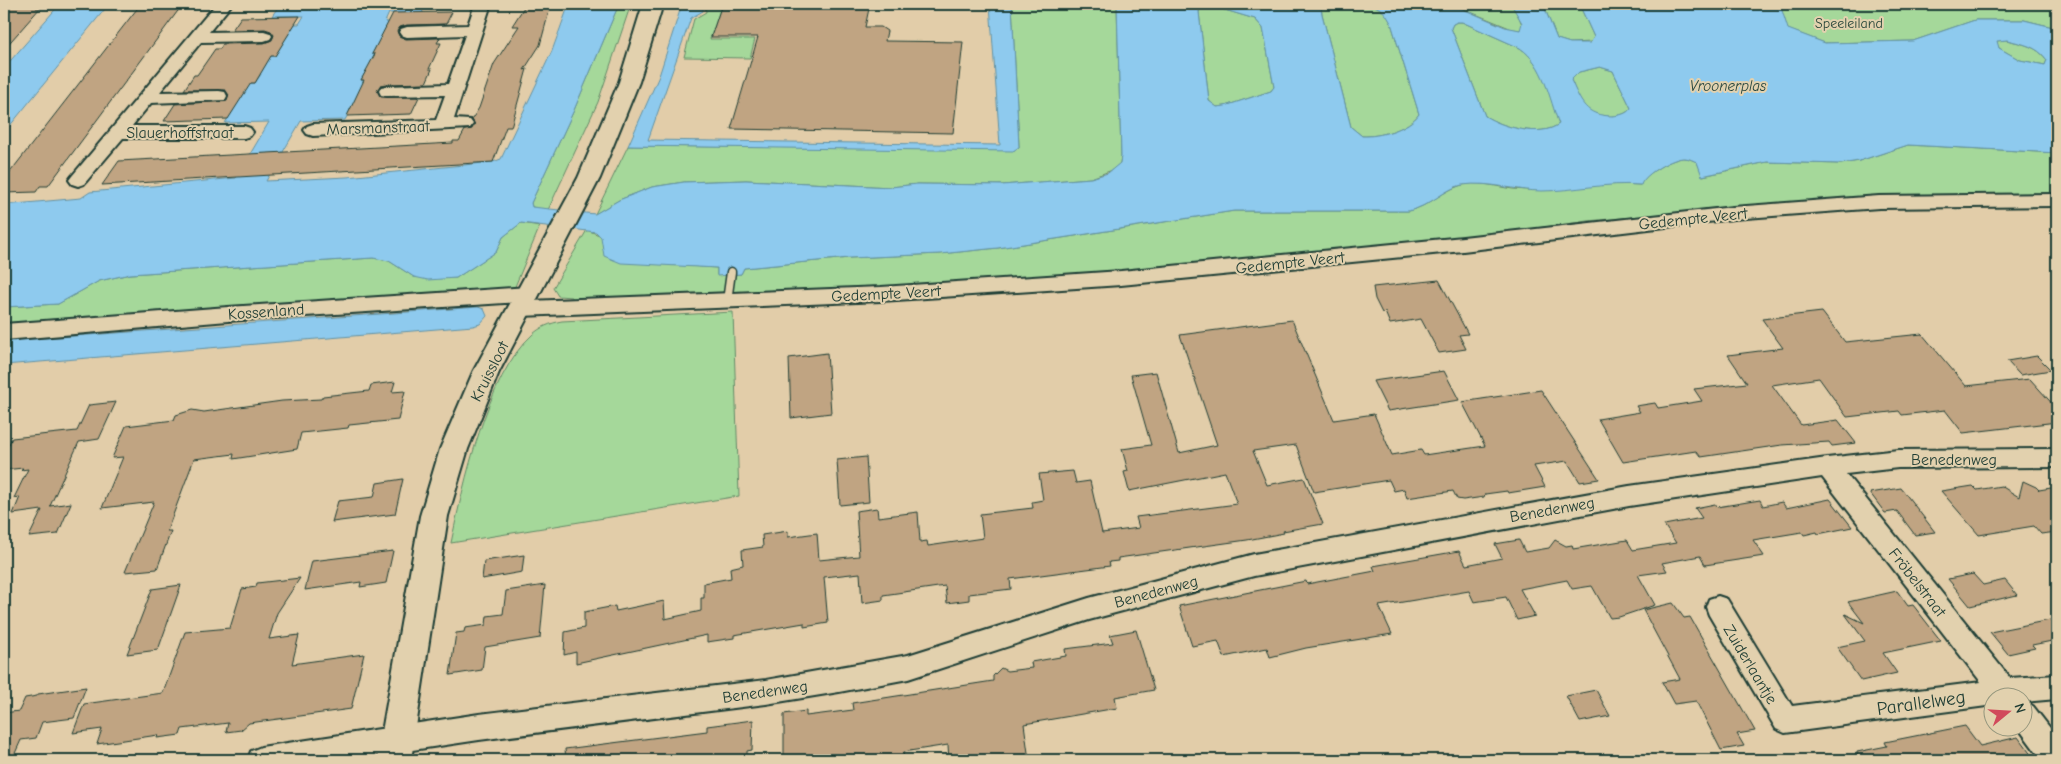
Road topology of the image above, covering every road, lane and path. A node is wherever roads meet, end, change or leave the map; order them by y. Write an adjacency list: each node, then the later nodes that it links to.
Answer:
1 (224, 4): 7 (street, Slauerhoffstraat)
2 (483, 4): 4 (street, Marsmanstraat)
3 (653, 4): 20 (street, Kruissloot)
4 (474, 30): 5 (street); 8 (street, Marsmanstraat)
5 (407, 32)
6 (264, 36): 7 (street)
7 (197, 37): 11 (street, Slauerhoffstraat)
8 (455, 89): 9 (street); 13 (street, Marsmanstraat)
9 (387, 91)
10 (219, 96): 11 (street, Slauerhoffstraat)
11 (145, 98): 15 (street, Slauerhoffstraat)
12 (464, 124): 13 (street, Marsmanstraat)
13 (443, 125): 14 (street, Marsmanstraat)
14 (313, 130)
15 (117, 132): 16 (street, Slauerhoffstraat); 17 (street, Slauerhoffstraat)
16 (244, 132)
17 (78, 180)
18 (2057, 200): 21 (street, Gedempte Veert)
19 (731, 272): 21 (lane)
20 (525, 301): 21 (street, Gedempte Veert); 22 (street, Kossenland); 32 (street, Kruissloot)
21 (727, 301)
22 (4, 332)
23 (2057, 458): 24 (street, Benedenweg)
24 (1827, 466): 26 (street, Fröbelstraat); 32 (street, Benedenweg)
25 (1718, 607): 30 (street, Zuiderlaantje)
26 (2000, 686)
27 (2057, 687): 28 (street, Parallelweg)
28 (2034, 690)
29 (1984, 697): 30 (street, Parallelweg)
30 (1785, 720)
31 (2034, 729): 33 (street)
32 (396, 750): 34 (street, Benedenweg)
33 (2057, 758)
34 (261, 760)

